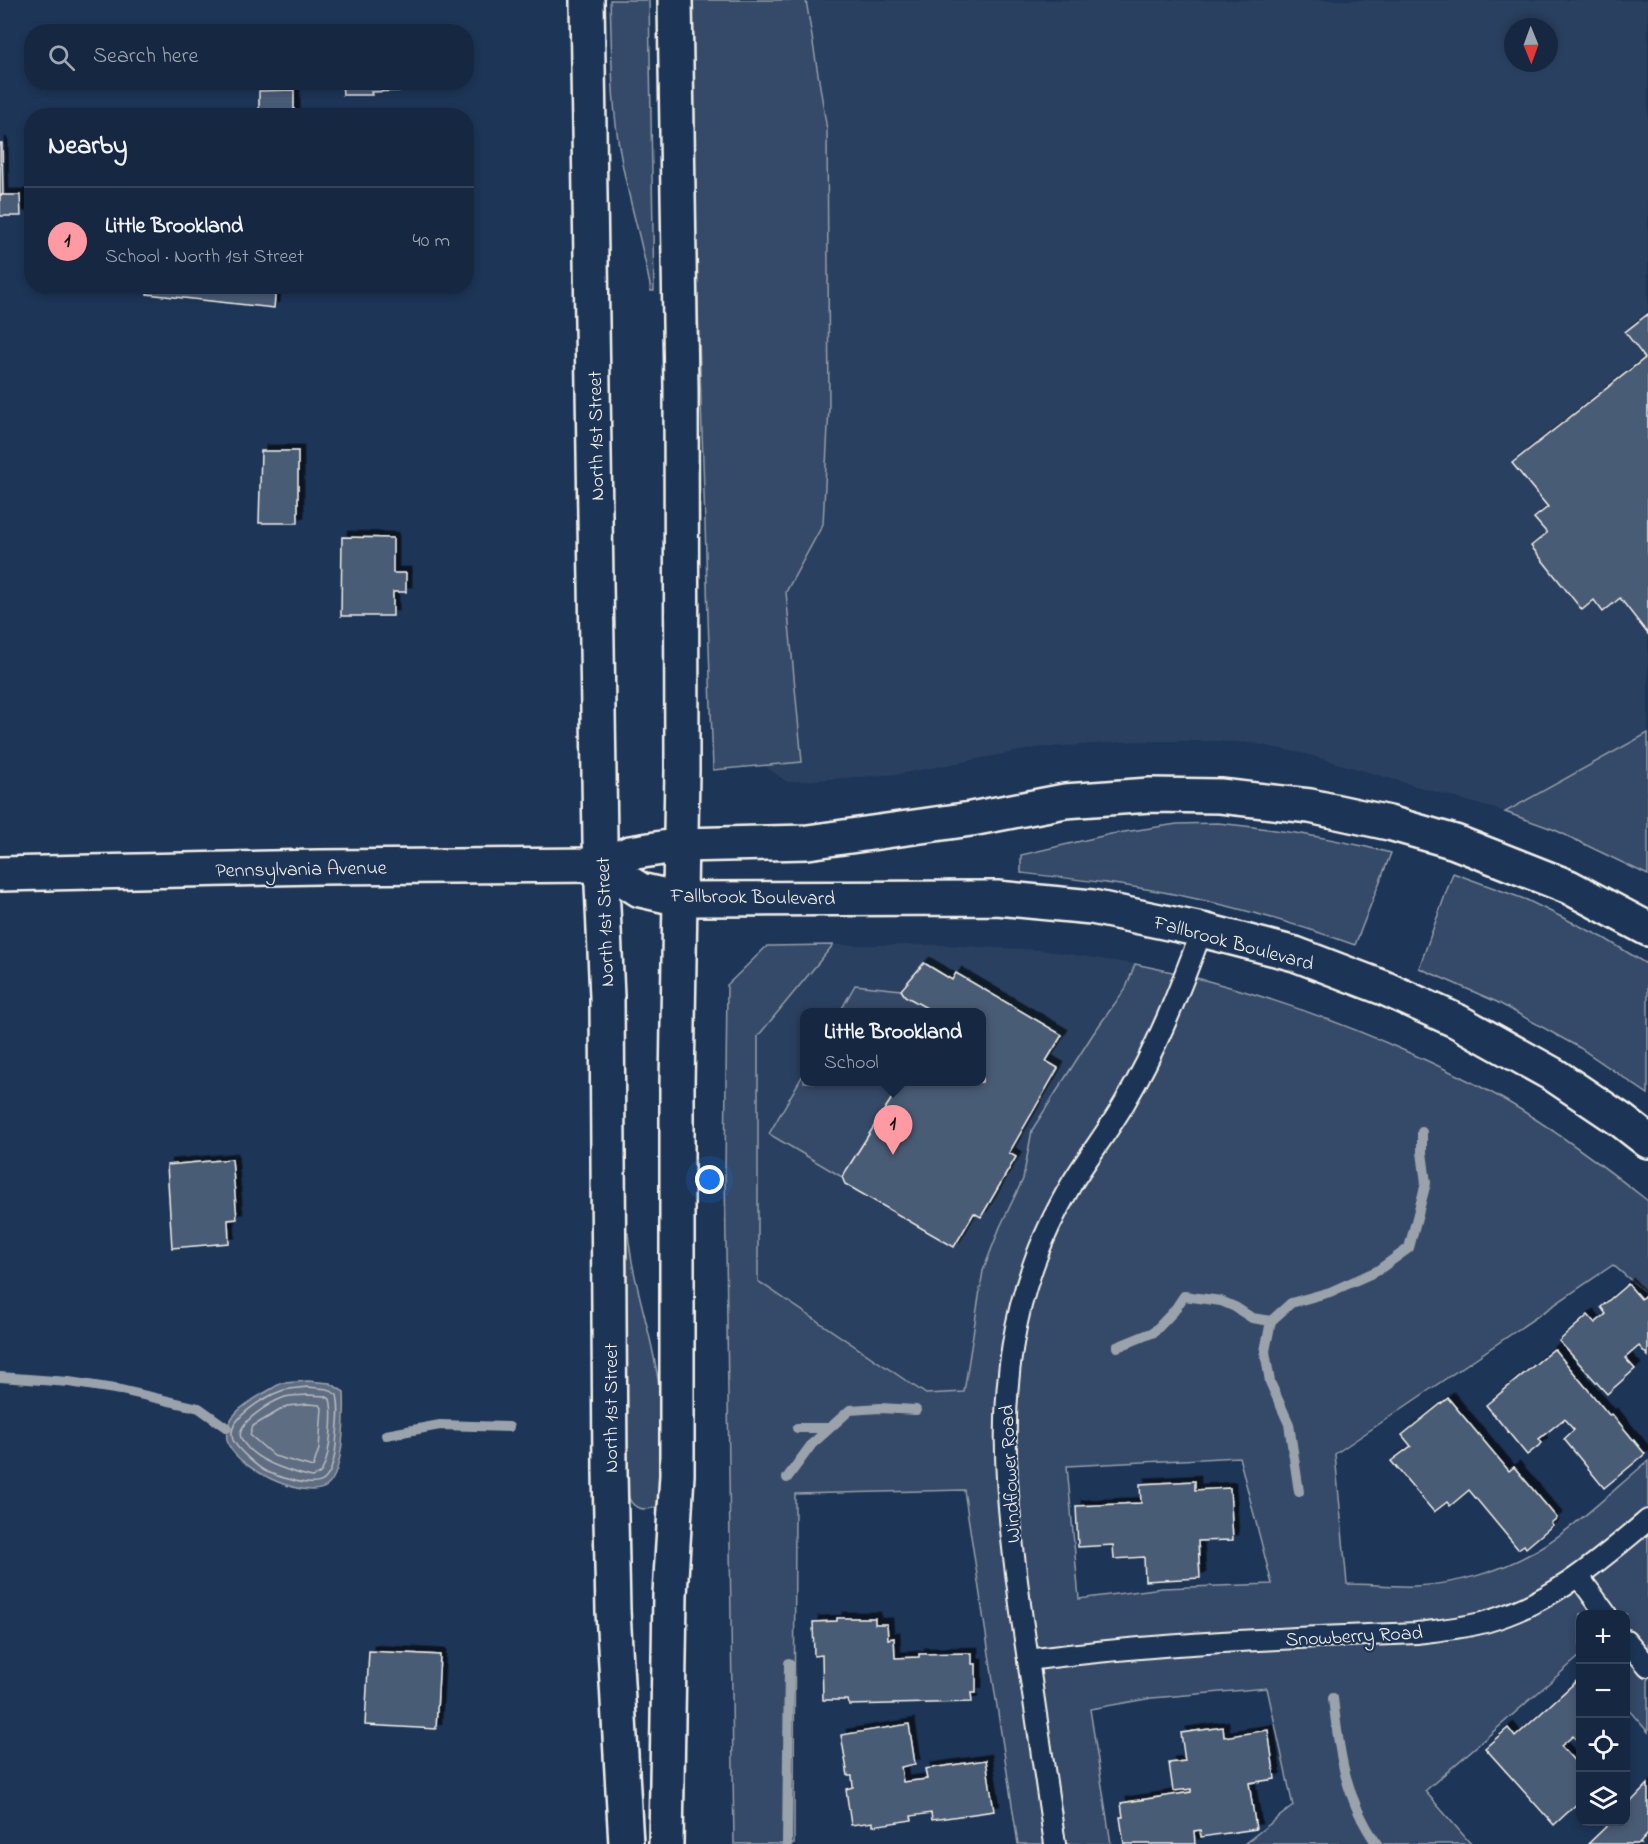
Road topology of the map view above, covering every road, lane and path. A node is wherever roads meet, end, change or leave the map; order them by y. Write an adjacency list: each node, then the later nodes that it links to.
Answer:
1 (587, 0): 4 (main road, North 1st Street)
2 (675, 0): 3 (main road)
3 (681, 845): 4 (main road); 6 (main road); 7 (main road)
4 (601, 866): 5 (main road, Pennsylvania Avenue); 6 (main road, Fallbrook Boulevard); 16 (main road, North 1st Street)
5 (0, 874)
6 (680, 898): 8 (main road, Fallbrook Boulevard); 17 (main road)
7 (1648, 929)
8 (1202, 930): 9 (main road, Fallbrook Boulevard); 14 (lane, Windflower Road)
9 (1648, 1141)
10 (1648, 1520): 11 (lane, Snowberry Road)
11 (1579, 1577): 12 (lane); 14 (lane, Snowberry Road)
12 (1603, 1610)
13 (1630, 1645): 15 (lane)
14 (1028, 1660): 18 (lane, Windflower Road)
15 (1648, 1666)
16 (626, 1844)
17 (666, 1844)
18 (1055, 1844)

